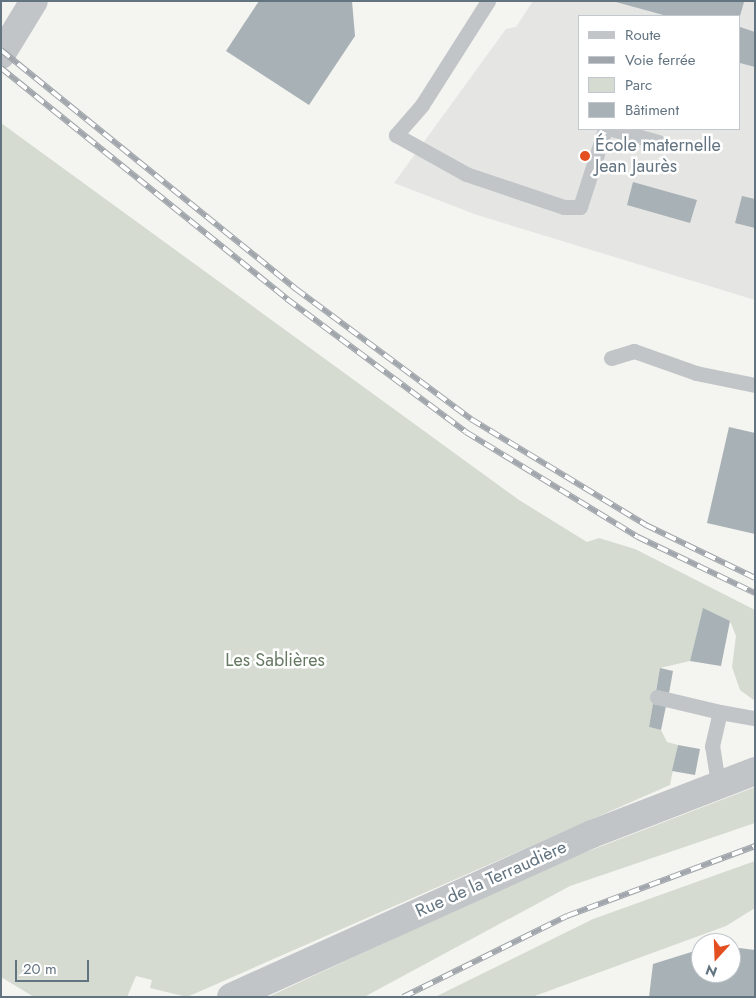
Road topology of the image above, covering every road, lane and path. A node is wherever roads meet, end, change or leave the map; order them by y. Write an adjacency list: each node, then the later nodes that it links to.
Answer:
1 (34, 1): 3 (street)
2 (488, 1): 4 (lane)
3 (1, 55)
4 (605, 130)
5 (616, 130): 6 (lane)
6 (658, 142)
7 (611, 358): 8 (lane)
8 (755, 385)
9 (657, 697): 10 (lane)
10 (720, 712): 11 (lane); 13 (lane)
11 (755, 718)
12 (755, 771): 13 (street, Rue de la Terraudière)
13 (718, 783): 14 (street, Rue de la Terraudière)
14 (230, 997)

